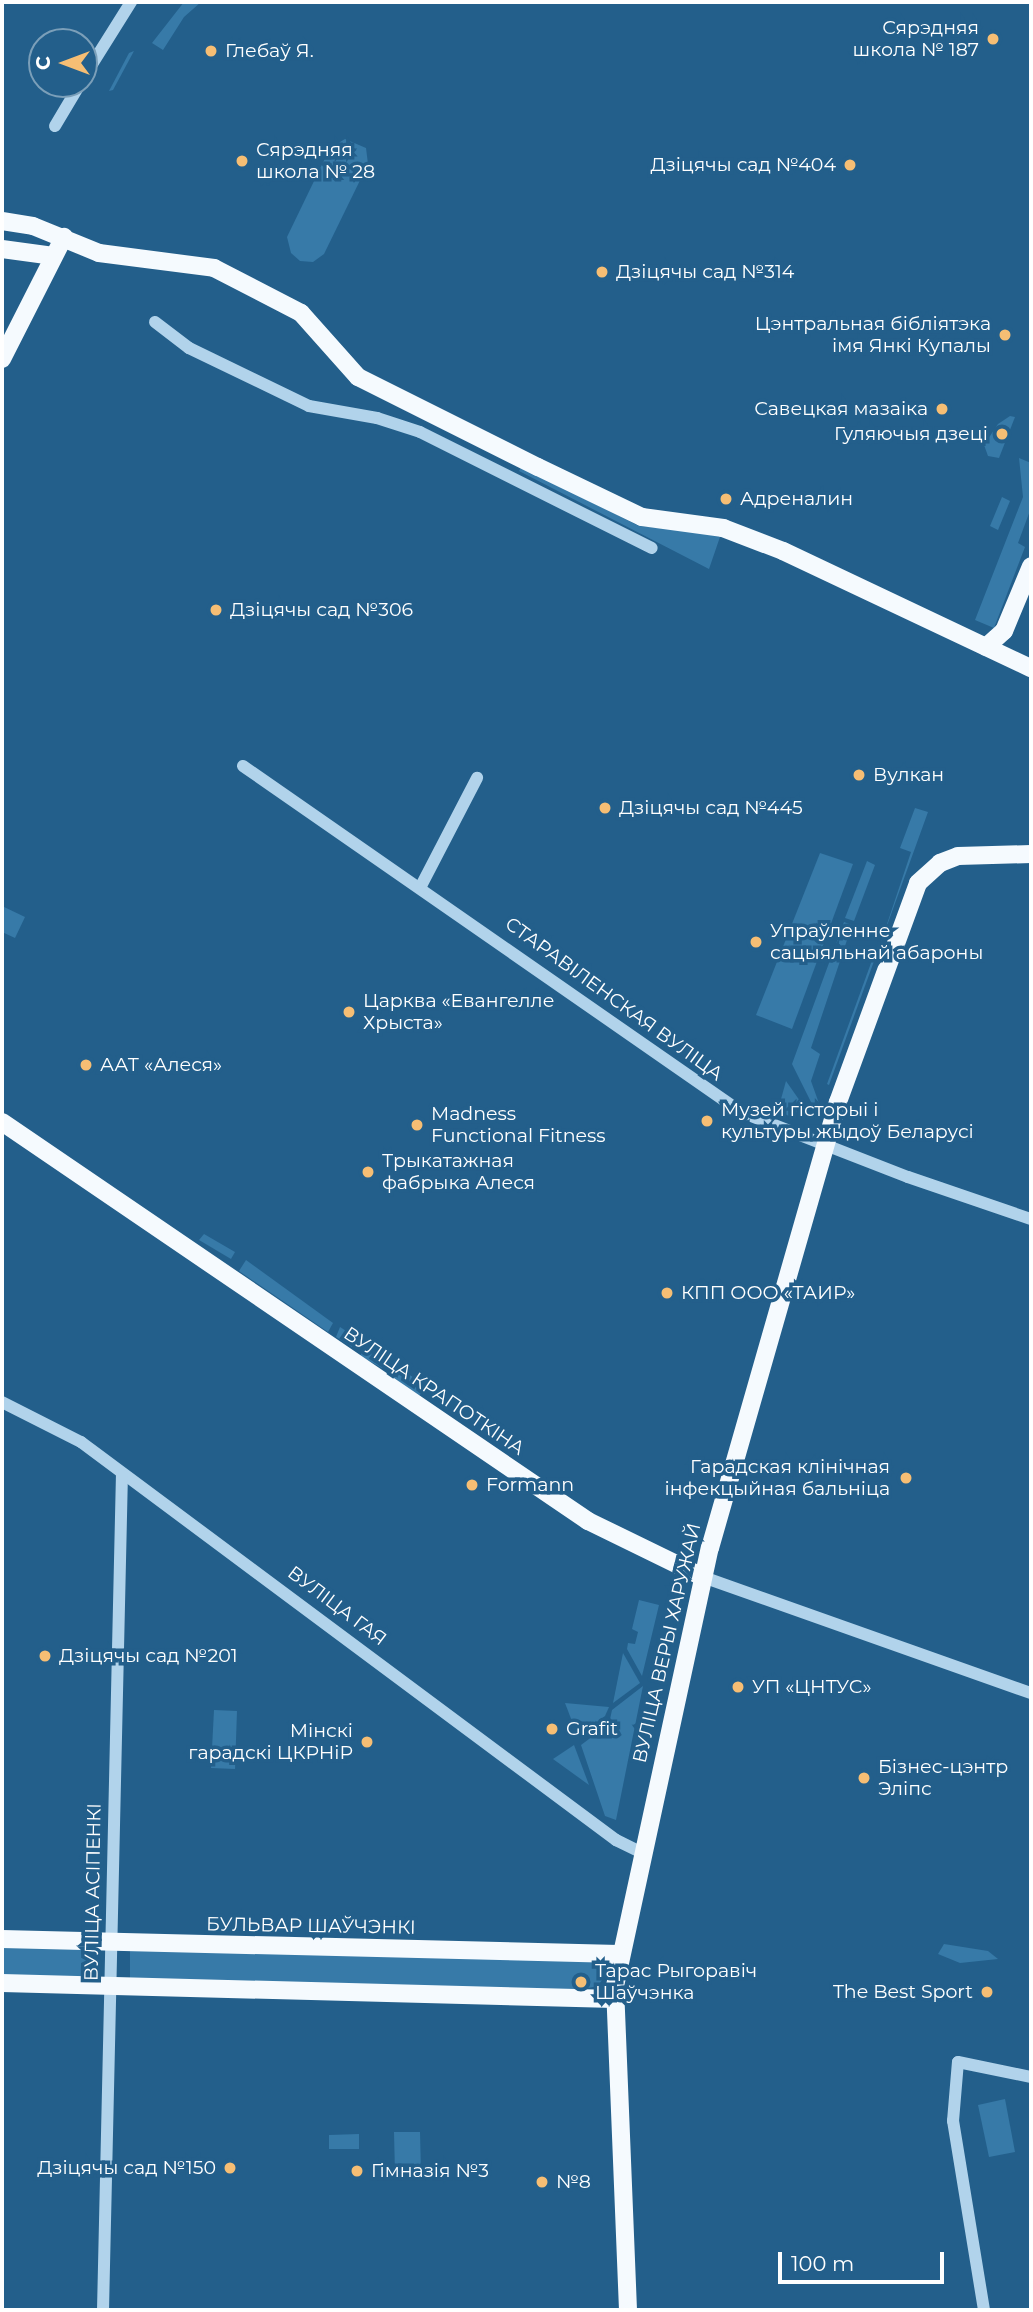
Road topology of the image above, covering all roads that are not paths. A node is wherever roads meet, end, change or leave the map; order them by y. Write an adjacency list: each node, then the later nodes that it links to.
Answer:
1 (131, 2): 2 (street)
2 (98, 55)
3 (72, 98): 4 (street)
4 (55, 127)
5 (2, 221): 6 (main road)
6 (64, 237): 8 (main road); 14 (main road)
7 (2, 249): 8 (main road)
8 (54, 256): 10 (main road)
9 (155, 322): 11 (street)
10 (2, 359)
11 (652, 548)
12 (1031, 566): 14 (main road)
13 (1031, 583): 15 (main road)
14 (986, 647): 15 (main road)
15 (1024, 665)
16 (243, 766): 19 (street, СТАРАВІЛЕНСКАЯ ВУЛІЦА)
17 (477, 778): 19 (street)
18 (1031, 853): 21 (main road, ВУЛІЦА ВЕРЫ ХАРУЖАЙ)
19 (421, 886): 21 (street, СТАРАВІЛЕНСКАЯ ВУЛІЦА)
20 (2, 1122): 25 (main road, ВУЛІЦА КРАПОТКІНА)
21 (825, 1144): 22 (street, СТАРАВІЛЕНСКАЯ ВУЛІЦА); 25 (main road, ВУЛІЦА ВЕРЫ ХАРУЖАЙ)
22 (1031, 1219)
23 (2, 1402): 24 (street, ВУЛІЦА ГАЯ)
24 (122, 1475): 27 (street, ВУЛІЦА ГАЯ); 29 (street, ВУЛІЦА АСІПЕНКІ)
25 (703, 1577): 26 (street, ВУЛІЦА КРАПОТКІНА); 27 (main road, ВУЛІЦА ВЕРЫ ХАРУЖАЙ)
26 (1031, 1693)
27 (641, 1852): 30 (main road, ВУЛІЦА ВЕРЫ ХАРУЖАЙ)
28 (2, 1939): 29 (main road, БУЛЬВАР ШАЎЧЭНКІ)
29 (111, 1942): 30 (main road, БУЛЬВАР ШАЎЧЭНКІ); 32 (street, ВУЛІЦА АСІПЕНКІ)
30 (619, 1954): 33 (main road, ВУЛІЦА ВЕРЫ ХАРУЖАЙ)
31 (2, 1983): 32 (main road)
32 (110, 1986): 33 (main road); 35 (street, ВУЛІЦА АСІПЕНКІ)
33 (615, 1999): 36 (main road, ВУЛІЦА ВЕРЫ ХАРУЖАЙ)
34 (1031, 2077): 37 (street)
35 (103, 2310)
36 (628, 2310)
37 (984, 2310)

